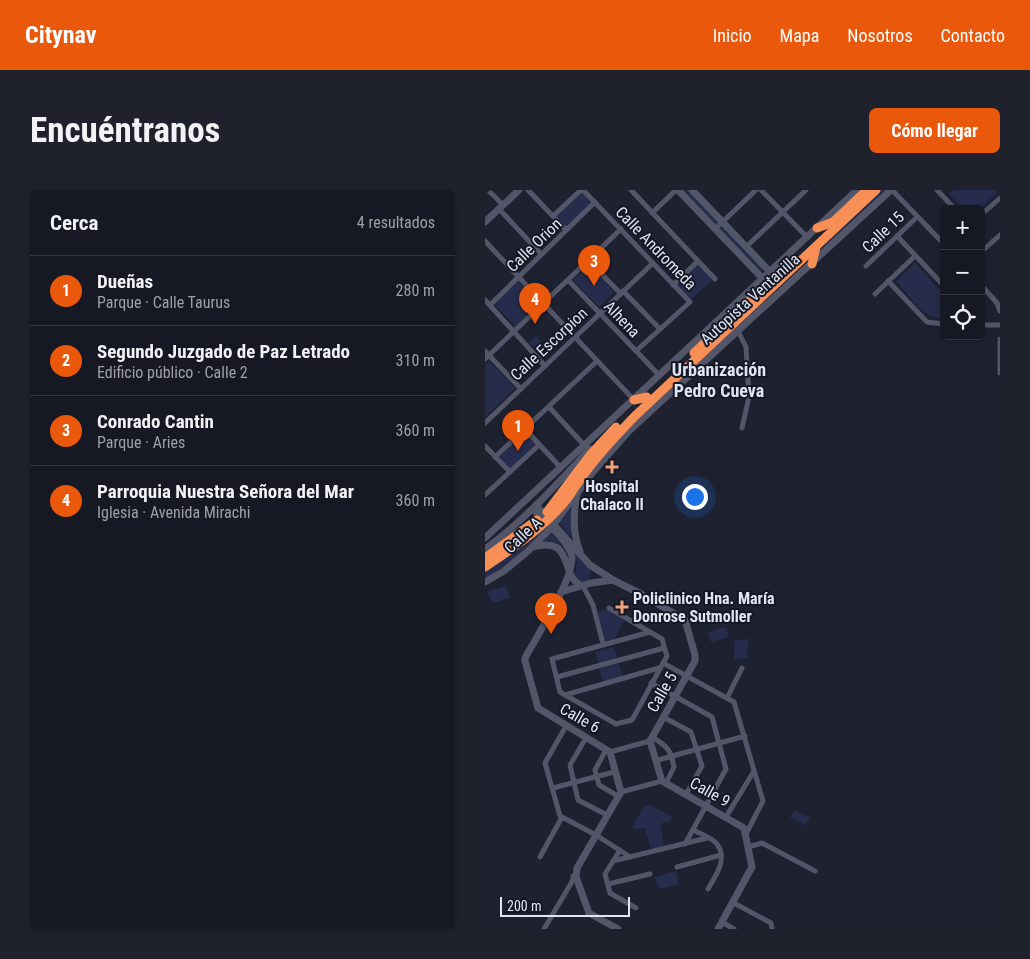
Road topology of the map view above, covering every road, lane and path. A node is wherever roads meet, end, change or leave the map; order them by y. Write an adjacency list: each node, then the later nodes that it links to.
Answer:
1 (488, 190): 19 (street)
2 (519, 190): 19 (street)
3 (528, 190): 23 (street)
4 (582, 190): 16 (street, Calle Andromeda); 23 (street)
5 (631, 190): 22 (street)
6 (677, 190): 22 (street); 30 (street)
7 (692, 190): 26 (street)
8 (756, 190): 26 (street)
9 (761, 190): 20 (street)
10 (806, 190): 20 (street)
11 (867, 190): 27 (highway)
12 (877, 190): 37 (highway)
13 (892, 190): 24 (street); 45 (street, Autopista Ventanilla)
14 (941, 191): 18 (street)
15 (853, 192): 28 (street, Autopista Ventanilla)
16 (595, 202): 29 (street, Calle Andromeda); 31 (street, Calle Orion)
17 (999, 202): 21 (street)
18 (952, 205)
19 (501, 207): 25 (street); 40 (street)
20 (783, 212): 34 (street); 38 (street)
21 (985, 212)
22 (653, 213): 43 (street)
23 (553, 216): 31 (street)
24 (917, 217): 33 (street, Calle 15); 35 (street)
25 (485, 222)
26 (722, 222): 30 (street); 38 (street)
27 (833, 222): 28 (highway); 48 (highway)
28 (817, 228): 34 (street, Autopista Ventanilla)
29 (621, 229): 42 (street); 44 (street, Calle Andromeda)
30 (715, 229): 53 (street)
31 (567, 230): 40 (street, Calle Orion)
32 (1000, 235): 39 (street)
33 (897, 236): 41 (street); 46 (street, Calle 15)
34 (807, 237): 48 (street, Autopista Ventanilla)
35 (940, 240)
36 (485, 241): 47 (street)
37 (817, 246): 45 (highway); 48 (highway)
38 (746, 247): 48 (street)
39 (983, 250)
40 (541, 254): 47 (street, Calle Orion)
41 (915, 256): 51 (street); 52 (street)
42 (589, 260): 50 (street); 56 (street)
43 (698, 262): 49 (street); 54 (street)
44 (653, 264): 54 (street, Calle Andromeda); 56 (street, Calle Escorpion)
45 (811, 264): 68 (street, Autopista Ventanilla)
46 (866, 266)
47 (519, 277): 59 (street); 60 (street, Calle Orion)
48 (775, 277): 53 (highway, Autopista Ventanilla); 53 (street, Autopista Ventanilla)
49 (715, 279)
50 (568, 280): 59 (street); 62 (street, Alhena)
51 (888, 281): 57 (street); 63 (street)
52 (940, 282)
53 (767, 284): 77 (street, Autopista Ventanilla); 79 (highway, Autopista Ventanilla); 94 (highway, Autopista Ventanilla)
54 (673, 285): 66 (street, Calle Andromeda)
55 (985, 289): 61 (street)
56 (622, 293): 62 (street, Calle Escorpion); 66 (street)
57 (875, 294)
58 (485, 300): 60 (street)
59 (543, 303): 69 (street); 70 (street)
60 (490, 305): 69 (street)
61 (1000, 311)
62 (600, 314): 70 (street, Calle Escorpion); 72 (street, Alhena)
63 (940, 324)
64 (1000, 324): 65 (street); 67 (street)
65 (985, 325)
66 (660, 329): 72 (street)
67 (1000, 330)
68 (738, 331): 84 (street); 92 (street, Autopista Ventanilla)
69 (514, 332): 73 (street); 75 (street)
70 (575, 338): 74 (street); 75 (street, Calle Escorpion)
71 (1000, 339): 76 (street)
72 (636, 351): 77 (street, Alhena)
73 (486, 355): 78 (street)
74 (597, 362): 80 (street); 81 (street)
75 (545, 366): 78 (street, Calle Escorpion)
76 (1000, 373)
77 (659, 374): 80 (street, Autopista Ventanilla)
78 (521, 389): 82 (street, Calle Escorpion)
79 (647, 397): 80 (highway); 94 (highway, Autopista Ventanilla)
80 (634, 400): 83 (street, Autopista Ventanilla)
81 (549, 407): 85 (street); 88 (street)
82 (485, 423)
83 (604, 428): 88 (street, Autopista Ventanilla); 94 (street, Autopista Ventanilla)
84 (742, 428)
85 (525, 429): 86 (street); 89 (street)
86 (539, 445): 90 (street); 91 (street)
87 (485, 446): 89 (street)
88 (585, 446): 90 (street, Autopista Ventanilla)
89 (495, 457): 91 (street)
90 (561, 468): 95 (street, Autopista Ventanilla)
91 (510, 472): 93 (street)
92 (578, 491): 94 (street, Autopista Ventanilla); 99 (street)
93 (485, 495)
94 (544, 517): 96 (street, Calle A); 97 (street, Autopista Ventanilla); 98 (highway); 99 (street); 101 (highway); 102 (street)
95 (485, 538)
96 (531, 548): 102 (street); 104 (street, Calle A)
97 (485, 549)
98 (485, 558)
99 (583, 558): 100 (street)
100 (590, 564): 103 (street); 105 (street)
101 (485, 567)
102 (570, 572): 106 (street); 107 (street)
103 (613, 580): 105 (street); 114 (street, Calle 5)
104 (485, 582)
105 (591, 583): 106 (street)
106 (583, 586): 107 (street); 110 (street)
107 (561, 592): 121 (street, Calle 6)
108 (609, 608): 109 (street)
109 (650, 632): 110 (street); 111 (street)
110 (603, 644): 115 (street)
111 (664, 648): 112 (street); 115 (street)
112 (661, 666): 114 (street); 116 (street); 117 (street)
113 (742, 668): 119 (street)
114 (687, 676): 118 (street, Calle 5); 119 (street)
115 (557, 677): 117 (street)
116 (651, 683): 117 (street); 118 (street)
117 (565, 695)
118 (675, 696): 120 (street, Calle 5); 125 (street)
119 (727, 698): 122 (street)
120 (662, 718): 124 (street, Calle 5); 126 (street)
121 (566, 726): 123 (street, Calle 6); 135 (street)
122 (745, 736): 125 (street); 130 (street)
123 (586, 738): 127 (street, Calle 6); 134 (street)
124 (651, 739): 127 (street); 128 (street); 133 (street)
125 (719, 743): 126 (street); 138 (street)
126 (697, 750): 128 (street); 137 (street)
127 (608, 751): 132 (street); 136 (street)
128 (672, 756): 129 (street); 133 (street)
129 (658, 760)
130 (754, 770): 141 (street); 143 (street)
131 (614, 772): 132 (street)
132 (597, 777): 134 (street); 136 (street)
133 (664, 782): 136 (street); 137 (street, Calle 9)
134 (574, 784): 135 (street); 139 (street)
135 (553, 788): 140 (street)
136 (619, 794): 139 (street)
137 (686, 794): 138 (street, Calle 9)
138 (706, 806): 141 (street, Calle 9); 142 (street)
139 (607, 815): 144 (street)
140 (561, 816): 144 (street); 150 (street)
141 (726, 817): 143 (street, Calle 9)
142 (693, 830): 145 (street); 146 (street)
143 (745, 831): 147 (street)
144 (596, 835): 148 (street); 156 (street)
145 (707, 838): 146 (street); 149 (street)
146 (685, 844): 151 (street)
147 (748, 847): 154 (street); 159 (street)
148 (620, 850): 151 (street); 152 (street)
149 (721, 855): 153 (street); 158 (street)
150 (539, 857)
151 (630, 857): 152 (street)
152 (613, 861): 157 (street)
153 (677, 867)
154 (815, 871)
155 (650, 874): 157 (street)
156 (575, 877): 162 (street); 163 (street)
157 (608, 884): 160 (street)
158 (709, 889)
159 (732, 902): 161 (street); 166 (street)
160 (636, 908)
161 (722, 922): 164 (street); 165 (street)
162 (544, 929)
163 (618, 929)
164 (718, 929)
165 (734, 929)
166 (772, 929)

